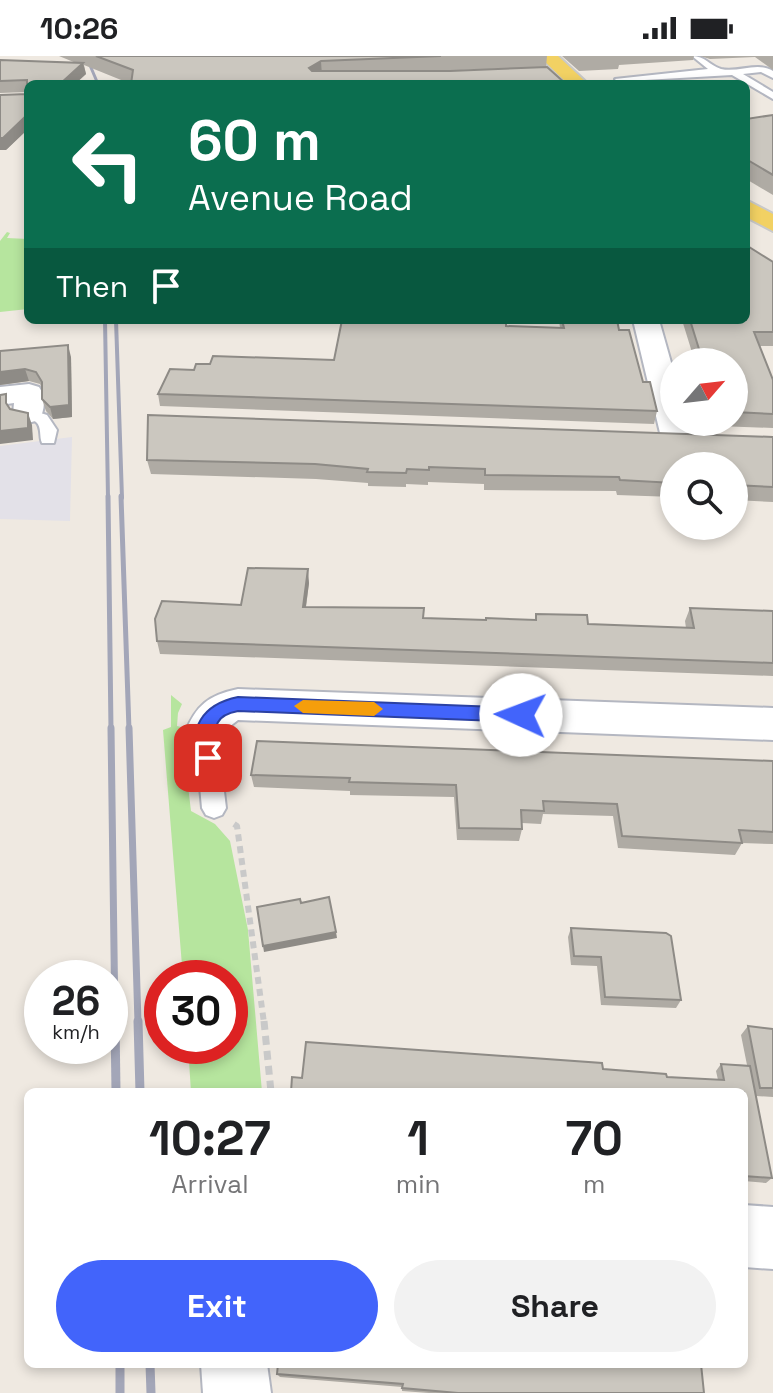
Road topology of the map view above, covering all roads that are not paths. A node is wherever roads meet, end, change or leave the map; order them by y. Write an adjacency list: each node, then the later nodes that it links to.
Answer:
1 (696, 56): 2 (lane)
2 (717, 71): 3 (lane); 4 (lane)
3 (701, 72): 6 (lane); 7 (lane)
4 (734, 72): 5 (lane); 8 (lane)
5 (773, 75)
6 (621, 80)
7 (709, 80)
8 (747, 80)
9 (750, 82): 10 (lane)
10 (773, 96)
11 (750, 210): 12 (main road)
12 (773, 224)
13 (648, 324): 16 (street)
14 (0, 396): 15 (street)
15 (28, 414): 17 (lane)
16 (644, 435)
17 (48, 440)
18 (773, 724): 19 (street)
19 (206, 733): 20 (lane)
20 (214, 808)
21 (748, 1236): 22 (street)
22 (773, 1238)
23 (234, 1368): 24 (street)
24 (237, 1393)

